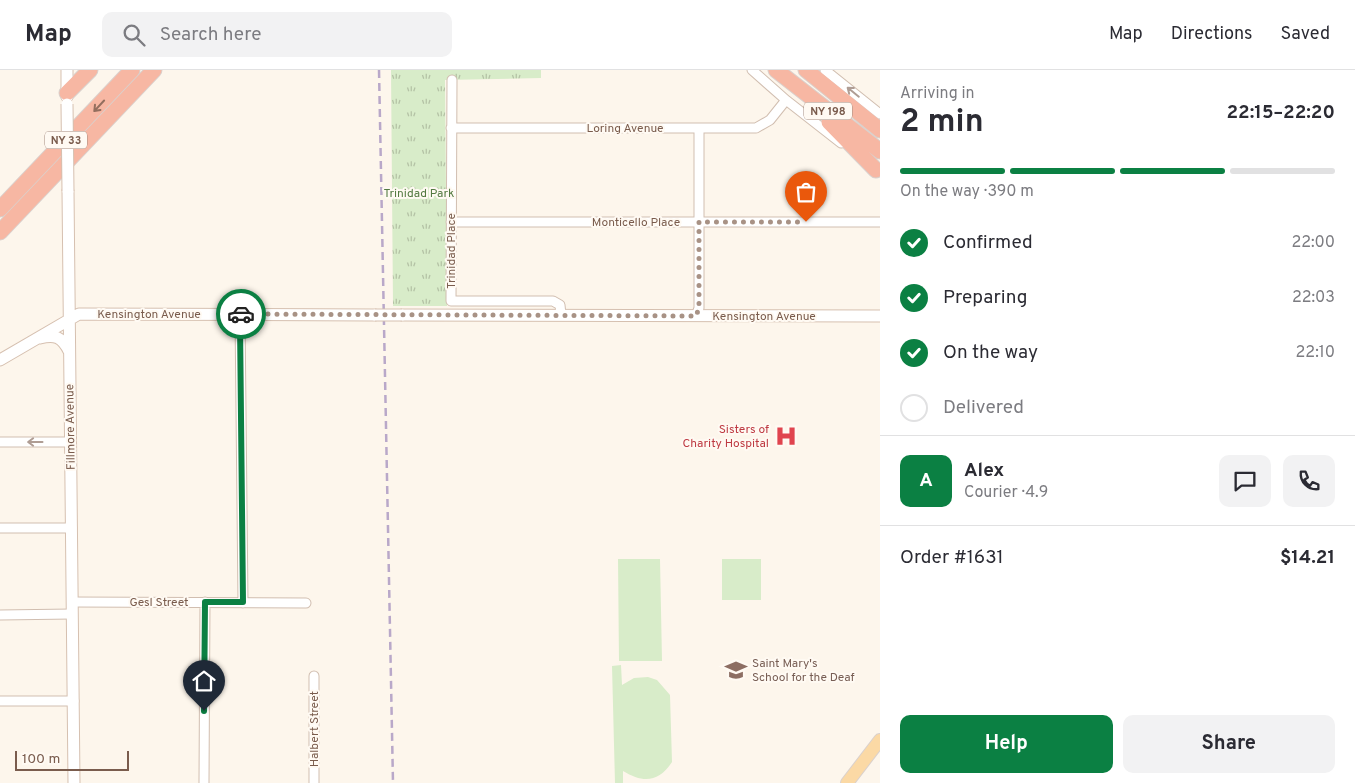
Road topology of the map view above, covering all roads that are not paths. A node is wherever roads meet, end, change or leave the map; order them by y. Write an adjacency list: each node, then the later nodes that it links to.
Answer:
1 (67, 70): 11 (street, Fillmore Avenue)
2 (90, 70): 11 (highway)
3 (132, 70): 18 (highway, NY 33, one-way to 18)
4 (154, 70): 22 (highway, NY 33)
5 (752, 70): 12 (street)
6 (776, 70): 10 (highway, NY 198)
7 (806, 70): 13 (highway, NY 198)
8 (825, 70): 13 (street, one-way to 8)
9 (452, 80): 14 (street, Trinidad Place)
10 (790, 82): 16 (highway, NY 198); 17 (highway)
11 (67, 99): 27 (street, Fillmore Avenue, bridge)
12 (786, 100): 15 (street, Loring Avenue); 17 (street)
13 (878, 122)
14 (451, 128): 15 (street, Loring Avenue); 19 (street, Trinidad Place)
15 (699, 128): 20 (street)
16 (880, 151)
17 (878, 172)
18 (0, 209)
19 (451, 222): 20 (street, Monticello Place); 24 (street, Trinidad Place)
20 (699, 222): 21 (street, Monticello Place); 25 (street)
21 (880, 222)
22 (0, 232)
23 (240, 314): 24 (street, Kensington Avenue, bridge); 27 (street, Kensington Avenue); 37 (street)
24 (561, 315): 25 (street, Kensington Avenue)
25 (696, 316): 26 (street, Kensington Avenue)
26 (880, 316)
27 (69, 319): 28 (street, Kensington Avenue); 29 (street, Fillmore Avenue)
28 (34, 340): 29 (street); 30 (street, Kensington Avenue)
29 (70, 353): 32 (street, Fillmore Avenue)
30 (0, 360)
31 (0, 442): 32 (street, one-way to 31)
32 (71, 442): 34 (street, Fillmore Avenue)
33 (0, 528): 34 (street)
34 (72, 528): 35 (street, Fillmore Avenue)
35 (72, 602): 36 (street, Gesl Street); 40 (street, Fillmore Avenue)
36 (205, 602): 37 (street, Gesl Street); 46 (street)
37 (243, 602): 38 (street, Gesl Street)
38 (306, 603)
39 (0, 614): 40 (street)
40 (72, 614): 43 (street, Fillmore Avenue)
41 (314, 676): 47 (street, Halbert Street)
42 (0, 701): 43 (street)
43 (74, 701): 45 (street, Fillmore Avenue)
44 (880, 740): 48 (main road)
45 (74, 783)
46 (204, 783)
47 (314, 783)
48 (848, 783)

